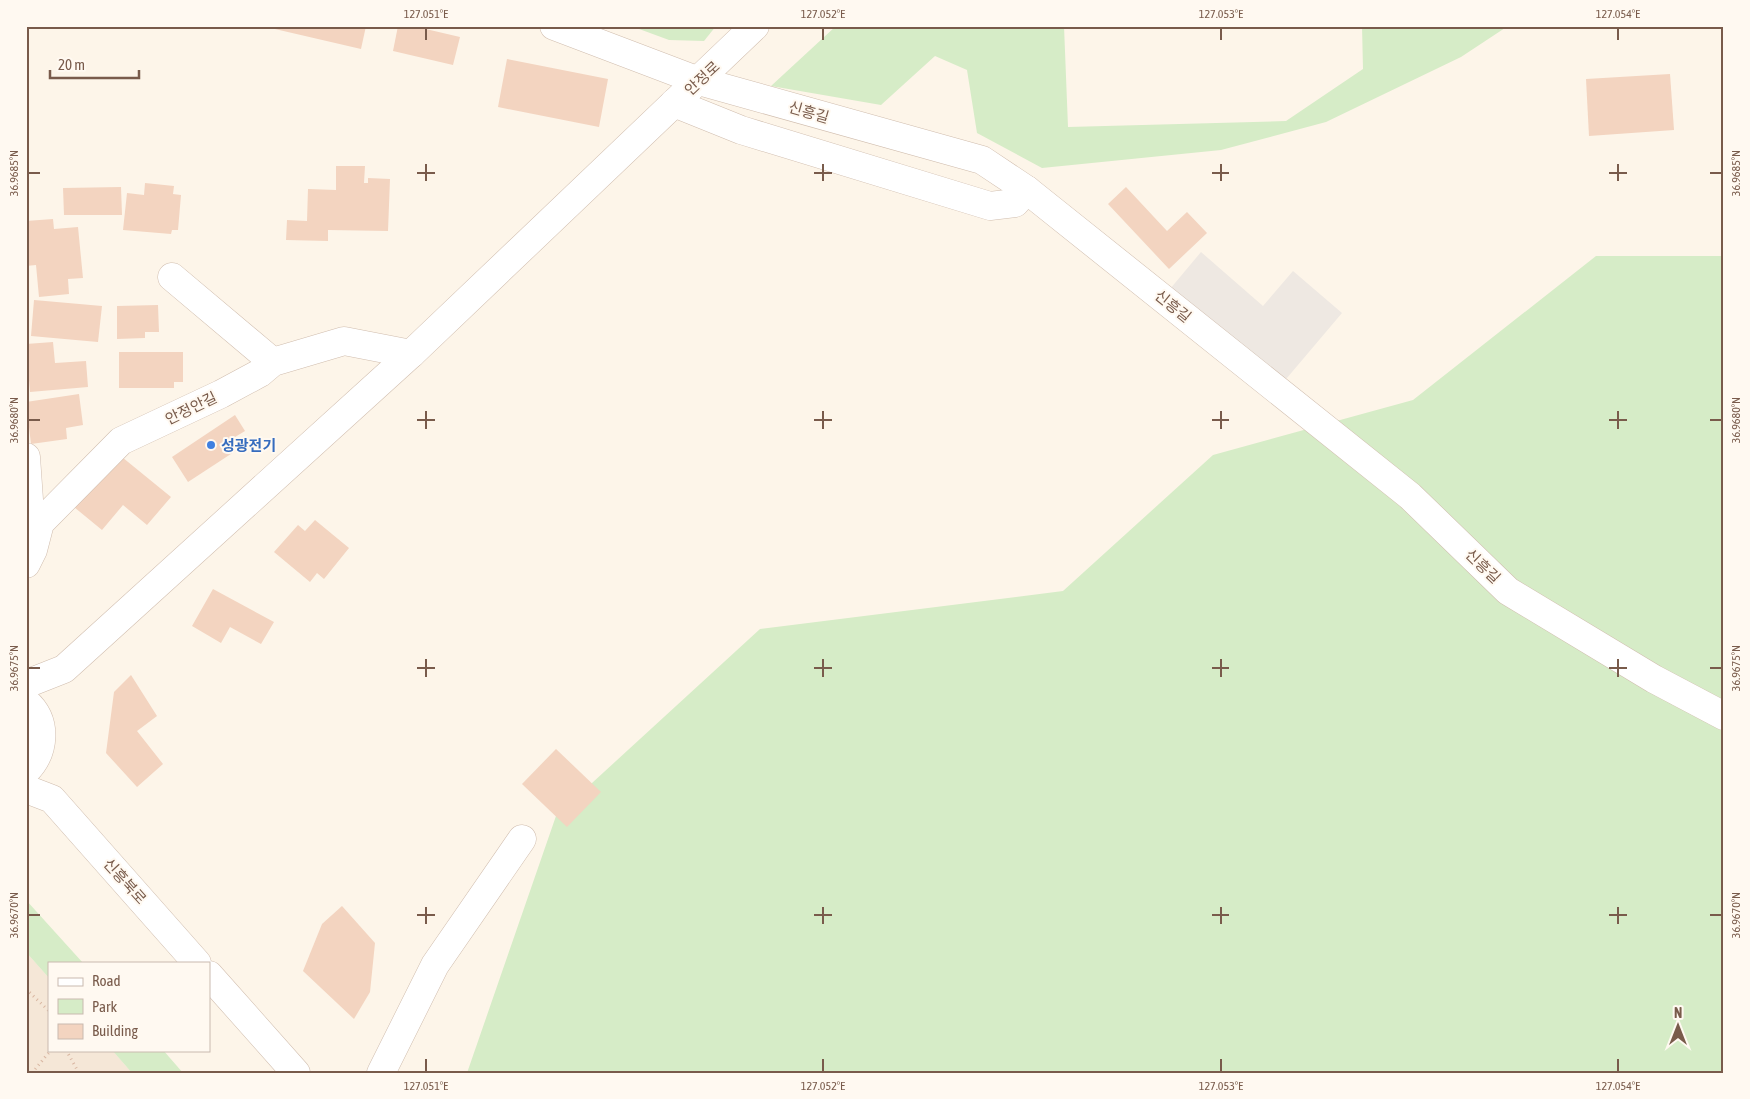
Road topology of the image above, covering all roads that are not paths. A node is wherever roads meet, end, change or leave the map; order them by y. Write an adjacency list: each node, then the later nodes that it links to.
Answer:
1 (554, 26): 3 (street, 신흥길)
2 (755, 26): 3 (street, 안정로)
3 (699, 81): 4 (street, 안정로); 5 (street, 신흥길)
4 (674, 103): 5 (street); 7 (street, 안정로)
5 (1027, 190): 15 (street, 신흥길)
6 (172, 277): 8 (street)
7 (411, 354): 8 (street, 안정안길); 12 (street, 안정로)
8 (273, 362): 10 (street, 안정안길)
9 (26, 457): 10 (street)
10 (40, 523): 11 (street)
11 (26, 564)
12 (64, 669): 13 (street); 14 (street)
13 (26, 684)
14 (33, 711): 16 (street)
15 (1724, 716)
16 (33, 761): 18 (street)
17 (26, 789): 18 (street)
18 (52, 800): 20 (street, 신흥북로)
19 (522, 839): 23 (street)
20 (197, 962)
21 (210, 976): 22 (street)
22 (296, 1073)
23 (381, 1073)

